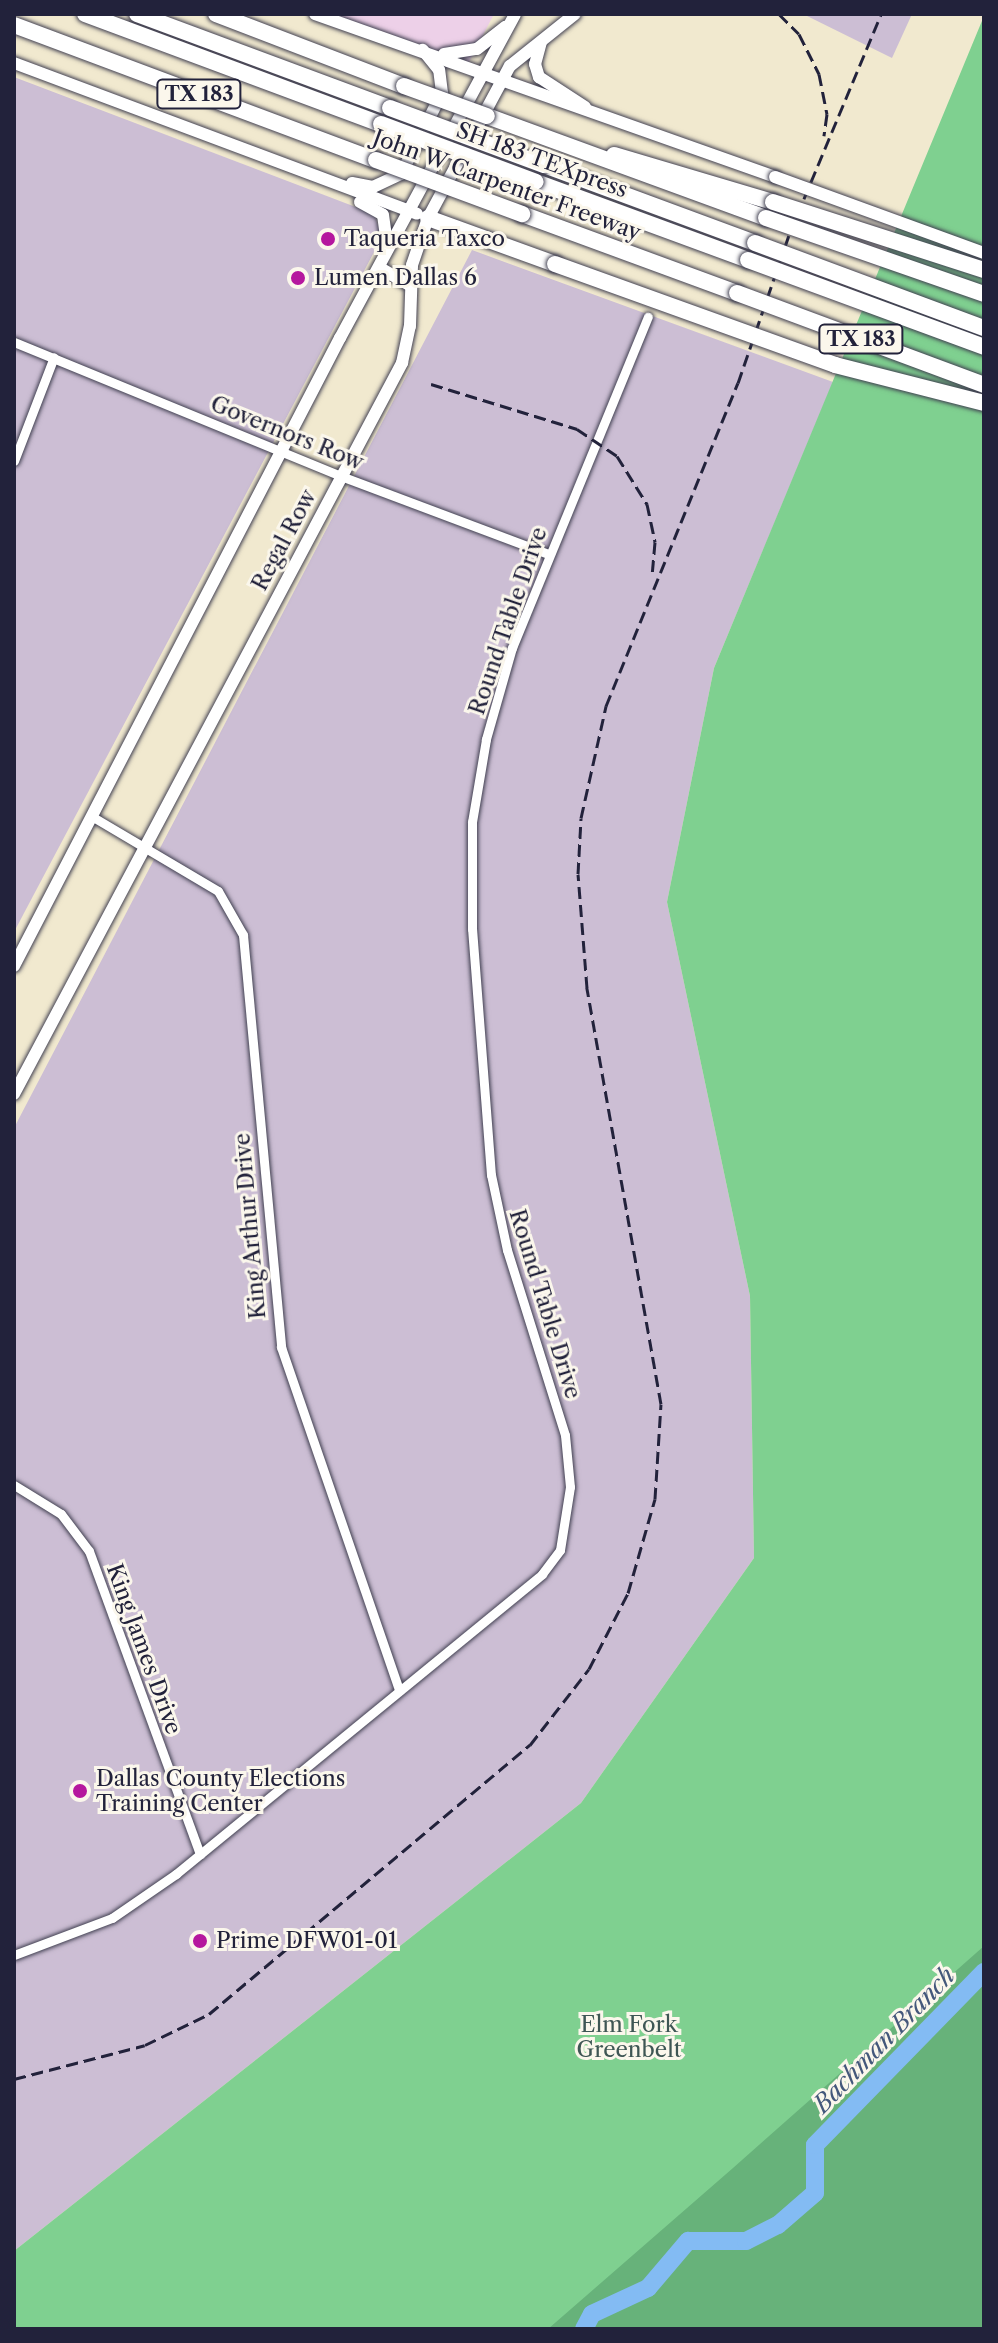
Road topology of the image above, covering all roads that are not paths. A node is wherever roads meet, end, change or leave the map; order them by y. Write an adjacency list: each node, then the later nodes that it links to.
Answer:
1 (85, 14): 27 (highway, SH 183 TEXpress, bridge)
2 (137, 14): 25 (highway, SH 183 TEXpress, bridge)
3 (315, 14): 9 (main road)
4 (575, 14): 8 (main road, Regal Row)
5 (224, 16): 15 (highway, bridge)
6 (513, 18): 9 (main road); 11 (main road, Regal Row)
7 (16, 26): 29 (highway, John W Carpenter Freeway / TX 183, bridge)
8 (541, 42): 12 (main road, Regal Row); 13 (main road)
9 (430, 52): 11 (main road); 14 (main road)
10 (14, 63): 14 (main road)
11 (487, 73): 12 (main road); 16 (main road, Regal Row)
12 (502, 79): 13 (main road); 17 (main road, Regal Row)
13 (587, 110): 18 (main road, bridge)
14 (317, 177): 16 (main road); 19 (main road)
15 (770, 210): 21 (highway, bridge); 23 (highway, bridge)
16 (410, 212): 17 (main road); 19 (main road, Regal Row)
17 (428, 218): 22 (main road, Regal Row); 30 (highway, bridge)
18 (984, 253)
19 (388, 254): 20 (main road, Regal Row)
20 (380, 268): 22 (main road); 31 (main road, Regal Row)
21 (984, 270)
22 (409, 285): 33 (main road, Regal Row)
23 (984, 294)
24 (648, 317): 34 (street, Round Table Drive)
25 (984, 328)
26 (14, 342): 28 (street, Governors Row)
27 (984, 347)
28 (54, 357): 31 (street, Governors Row); 32 (street)
29 (984, 385)
30 (984, 403)
31 (282, 450): 33 (street, Governors Row); 35 (main road, Regal Row)
32 (14, 461)
33 (341, 476): 34 (street, Governors Row); 36 (main road, Regal Row)
34 (549, 554): 40 (street, Round Table Drive)
35 (93, 817): 36 (street, King Arthur Drive); 37 (main road, Regal Row)
36 (146, 847): 38 (main road, Regal Row); 40 (street, King Arthur Drive)
37 (14, 966)
38 (14, 1094)
39 (14, 1485): 41 (street, King James Drive)
40 (399, 1690): 41 (street, Round Table Drive)
41 (200, 1854): 42 (street, Round Table Drive)
42 (14, 1955)

